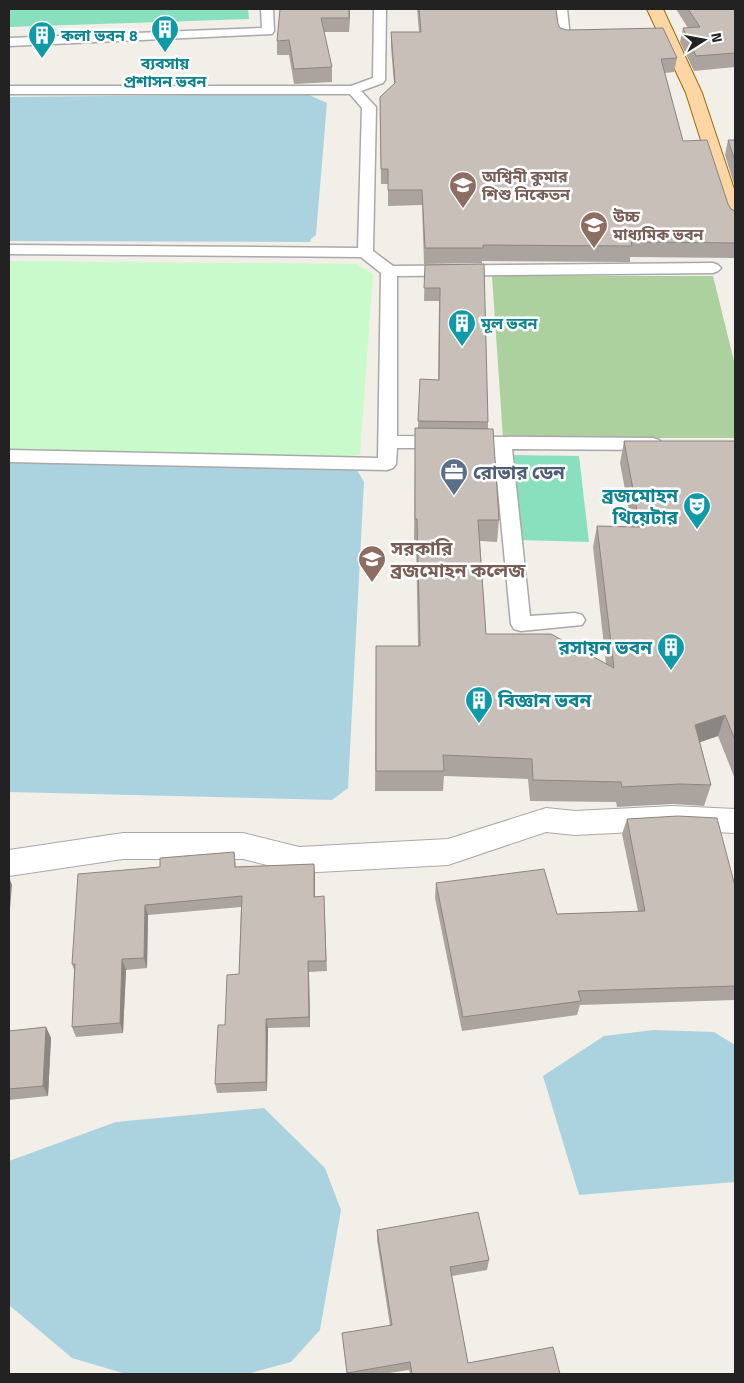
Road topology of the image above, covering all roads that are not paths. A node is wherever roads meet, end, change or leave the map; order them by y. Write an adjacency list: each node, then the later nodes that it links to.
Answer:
1 (267, 9): 6 (lane)
2 (380, 9): 8 (lane)
3 (561, 9): 5 (lane)
4 (655, 9): 9 (main road)
5 (564, 38)
6 (9, 42)
7 (9, 90): 8 (lane)
8 (353, 90): 11 (lane)
9 (734, 213)
10 (9, 250): 11 (lane)
11 (365, 253): 13 (lane)
12 (713, 268): 13 (lane)
13 (389, 271): 14 (lane)
14 (388, 442): 15 (lane); 17 (lane)
15 (502, 442): 16 (lane); 18 (lane)
16 (667, 444)
17 (9, 456)
18 (575, 620)
19 (735, 821): 20 (street)
20 (9, 862)

